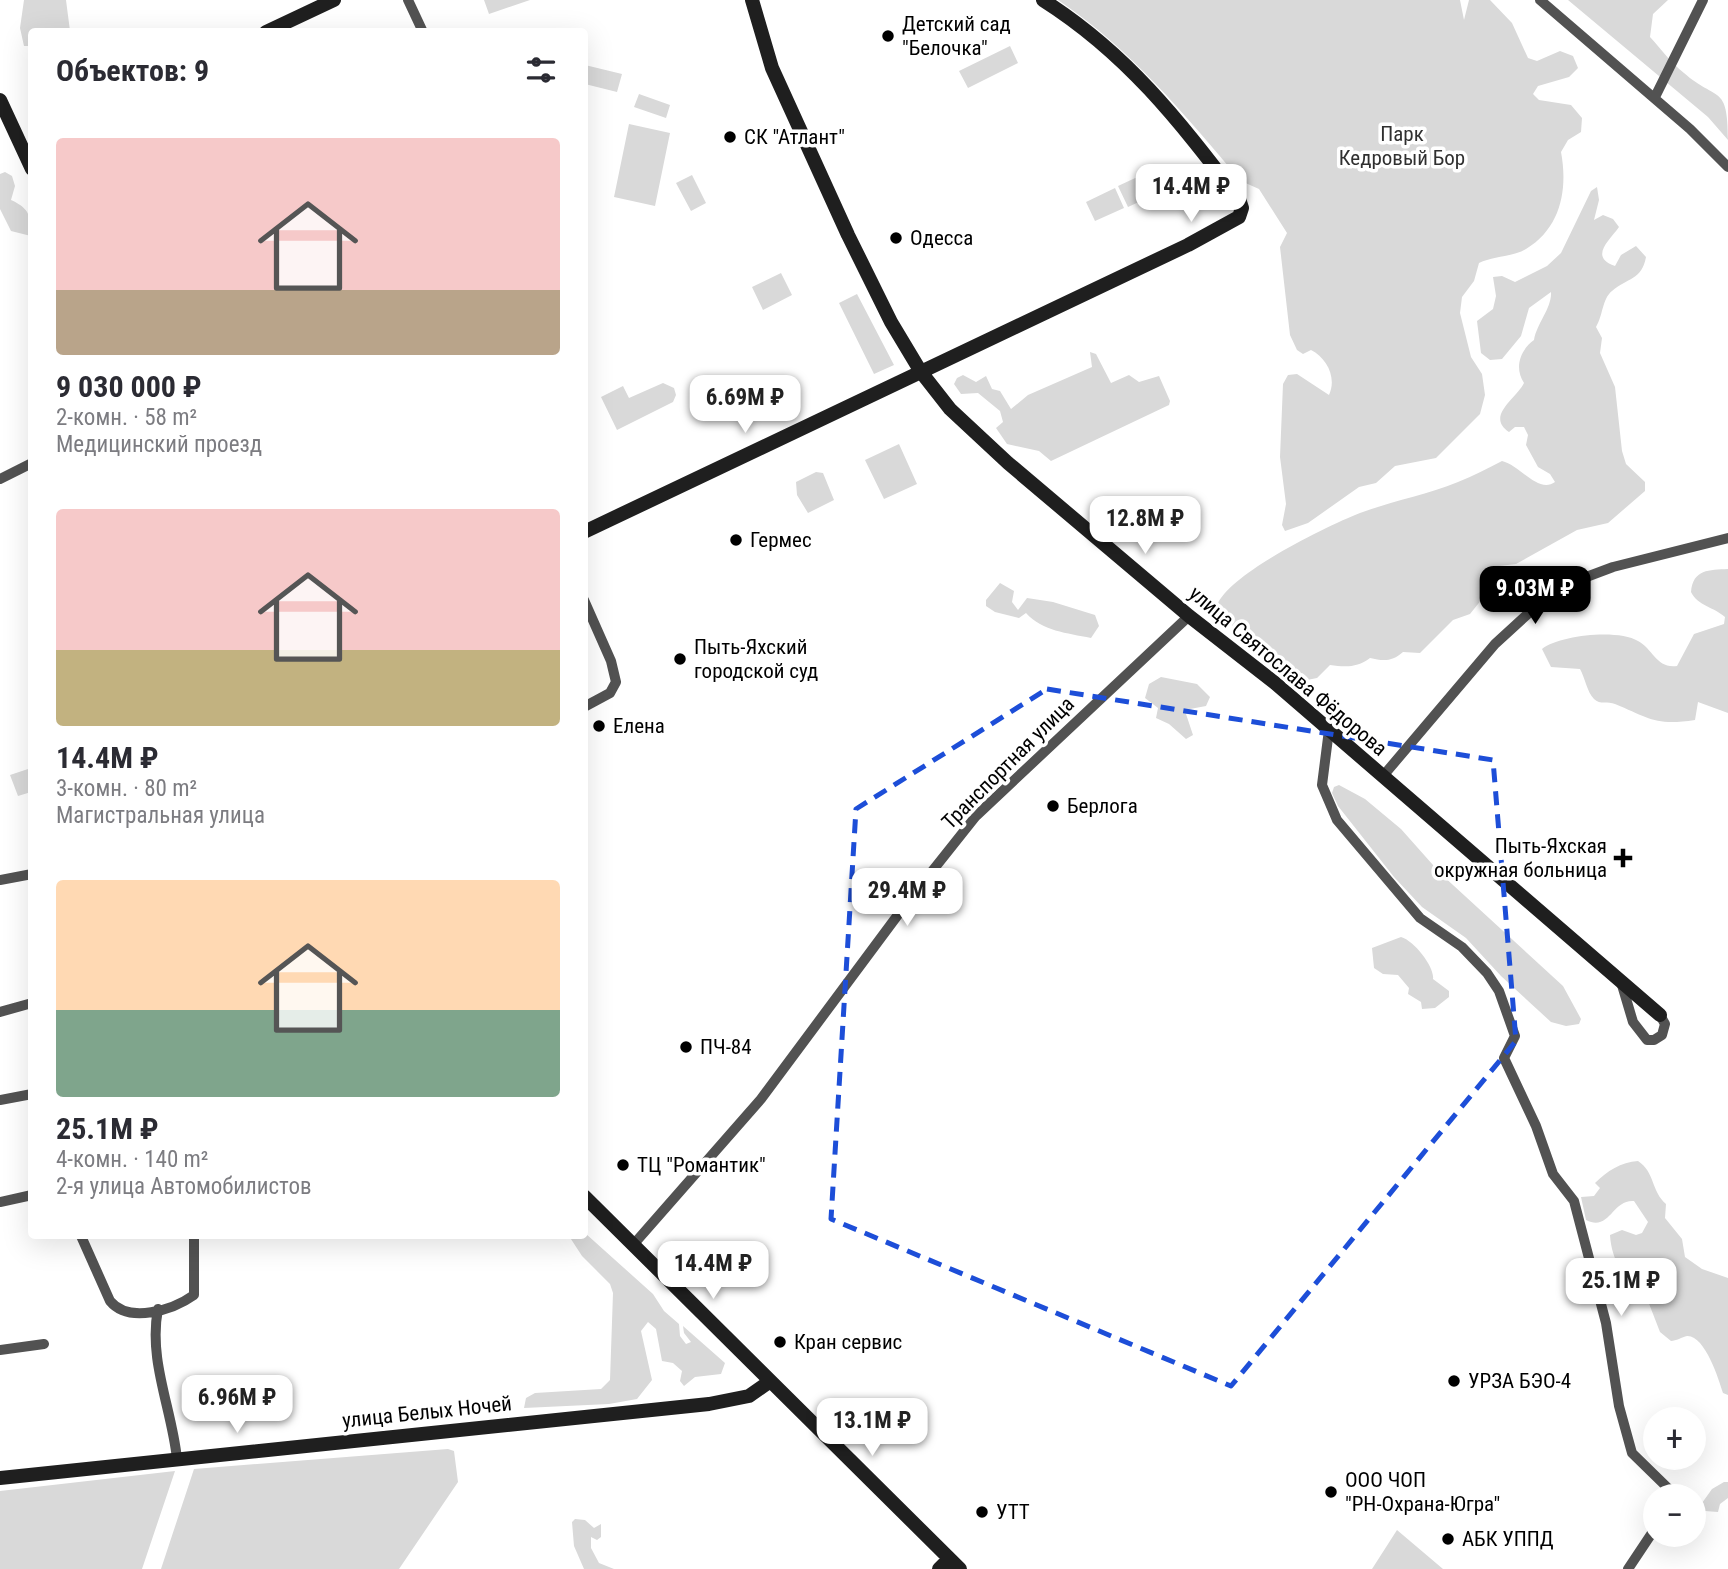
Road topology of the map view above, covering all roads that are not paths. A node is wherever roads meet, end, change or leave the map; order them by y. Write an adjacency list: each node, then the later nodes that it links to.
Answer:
1 (334, 0): 7 (street)
2 (408, 0): 8 (street)
3 (751, 0): 13 (street, улица Святослава Фёдорова)
4 (1044, 0): 13 (street)
5 (1540, 0): 9 (street)
6 (1703, 0): 9 (street)
7 (274, 28)
8 (421, 28)
9 (1655, 97): 12 (street)
10 (0, 100): 11 (street)
11 (26, 144)
12 (1728, 167)
13 (921, 372): 16 (street); 19 (street, улица Святослава Фёдорова)
14 (28, 465): 15 (street)
15 (0, 479)
16 (588, 530)
17 (1728, 538): 22 (street)
18 (588, 609): 20 (street)
19 (1189, 616): 21 (street, улица Святослава Фёдорова); 36 (street, Транспортная улица)
20 (588, 705)
21 (1329, 730): 22 (street, улица Святослава Фёдорова); 43 (street)
22 (1383, 776): 25 (street, улица Святослава Фёдорова)
23 (28, 875): 24 (street)
24 (0, 880)
25 (1619, 982): 28 (street, улица Святослава Фёдорова); 28 (street)
26 (28, 1004): 27 (street)
27 (0, 1012)
28 (1660, 1015)
29 (28, 1095): 30 (street)
30 (0, 1100)
31 (28, 1196): 33 (street)
32 (588, 1200): 36 (street)
33 (0, 1202)
34 (82, 1239): 37 (street)
35 (194, 1239): 37 (street)
36 (633, 1245): 40 (street)
37 (158, 1309): 41 (street)
38 (44, 1344): 39 (street)
39 (0, 1350)
40 (769, 1382): 41 (street, улица Белых Ночей); 45 (street)
41 (177, 1459): 42 (street, улица Белых Ночей)
42 (0, 1478)
43 (1664, 1484)
44 (1643, 1546): 46 (street)
45 (949, 1566)
46 (1628, 1569)

